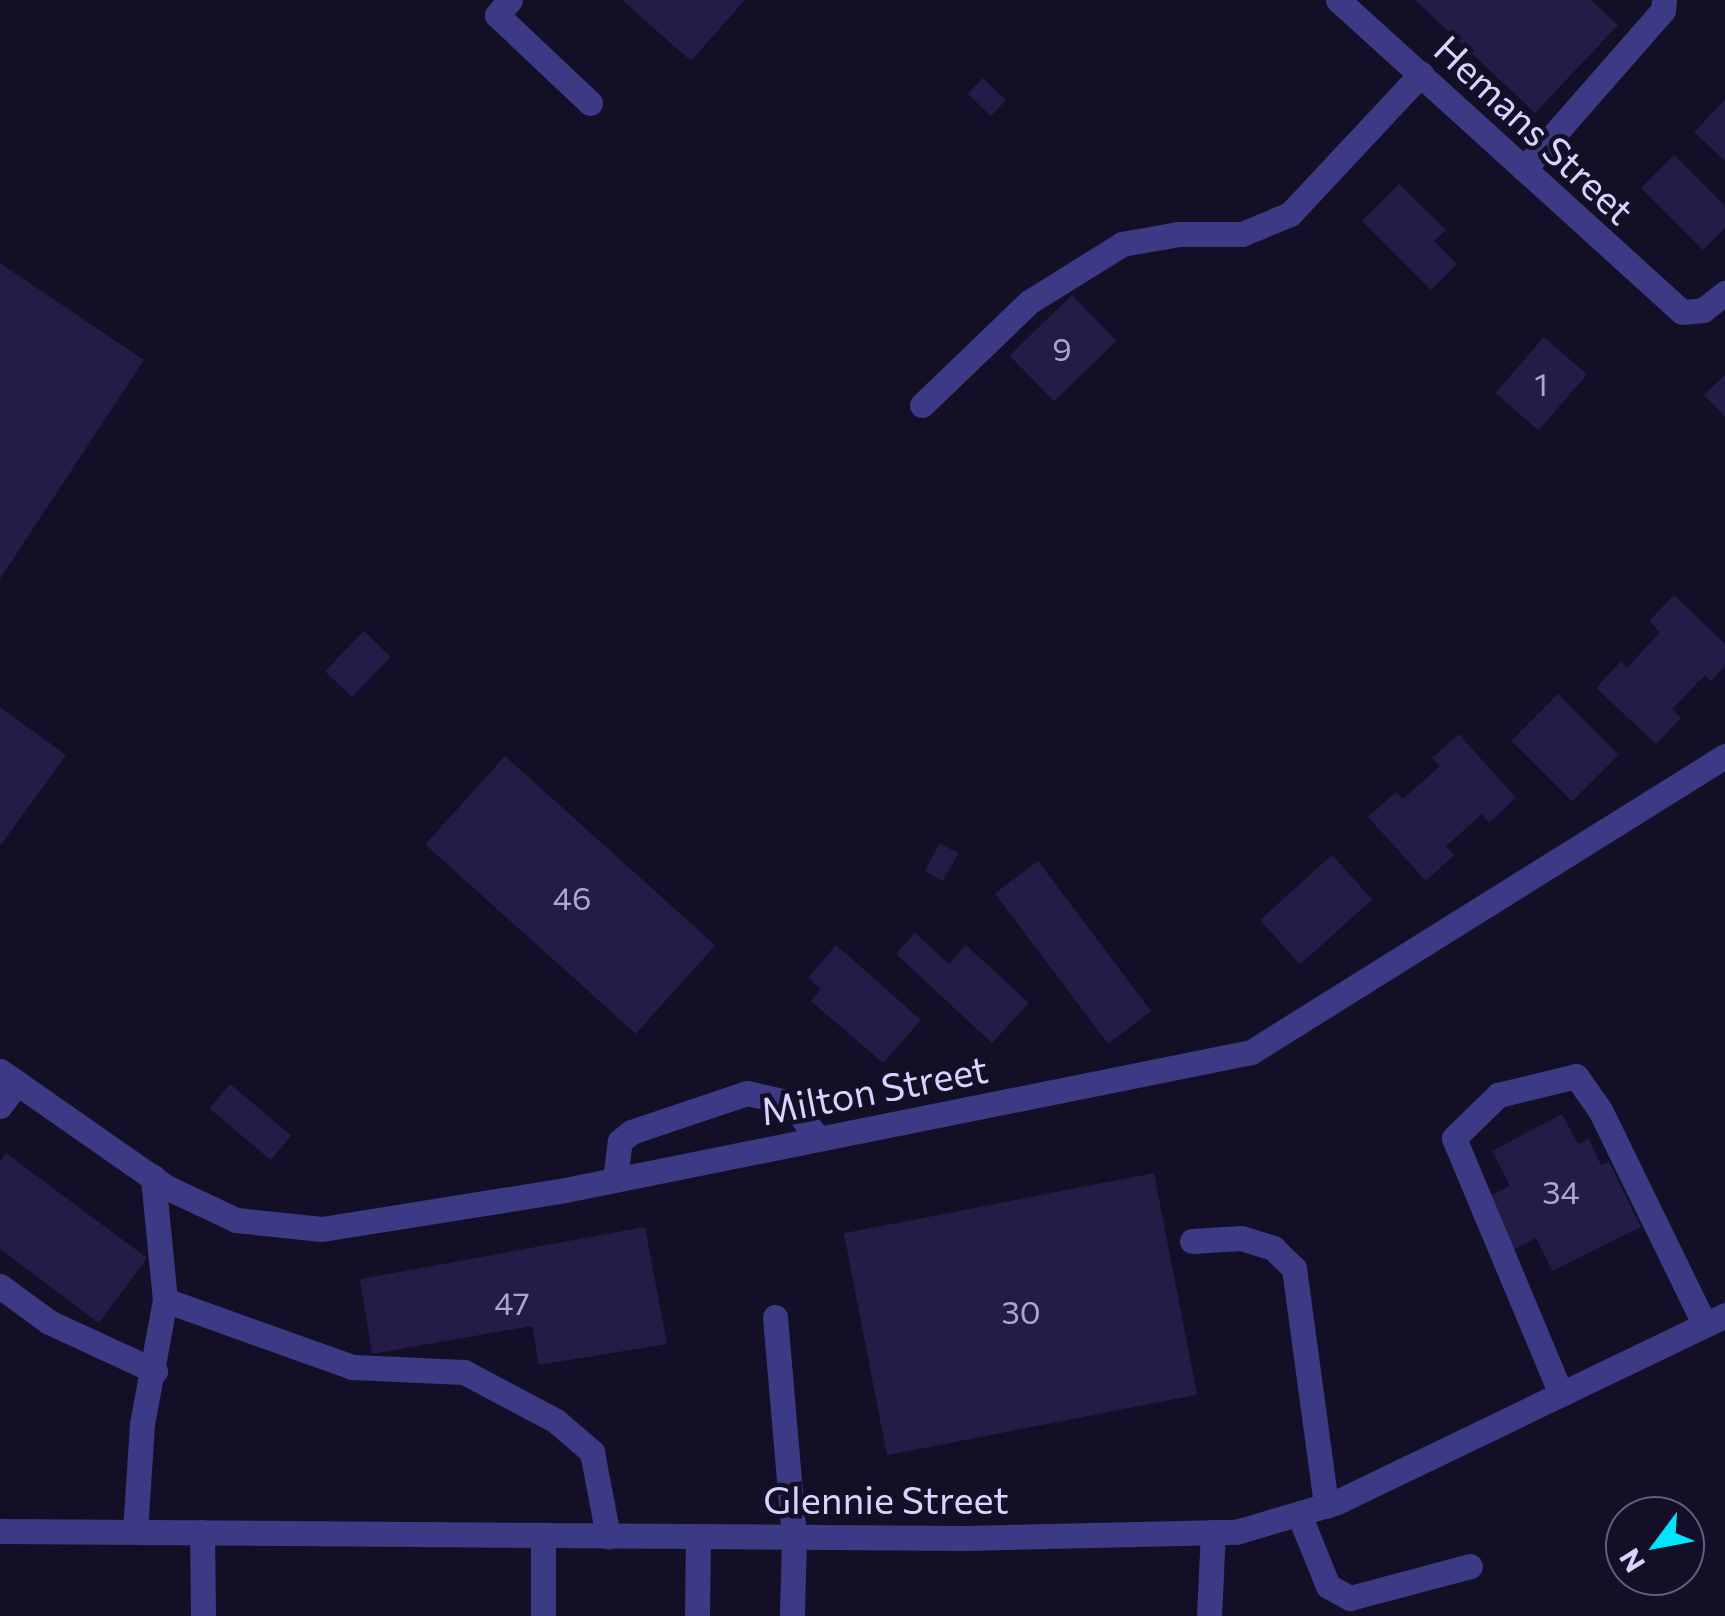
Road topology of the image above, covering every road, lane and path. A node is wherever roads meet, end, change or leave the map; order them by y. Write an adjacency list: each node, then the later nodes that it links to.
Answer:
1 (1338, 0): 4 (street, Hemans Street)
2 (1664, 0): 6 (street)
3 (503, 8): 5 (street)
4 (1421, 74): 6 (street, Hemans Street); 8 (street)
5 (590, 102)
6 (1524, 169): 7 (street, Hemans Street)
7 (1725, 293)
8 (922, 405)
9 (1725, 756): 12 (street, Milton Street)
10 (9, 1077): 11 (street); 13 (street, Milton Street)
11 (0, 1106)
12 (817, 1137): 14 (street, Milton Street); 14 (street)
13 (153, 1178): 14 (street, Milton Street); 17 (street)
14 (614, 1180)
15 (1192, 1241): 22 (street)
16 (0, 1286): 20 (street)
17 (165, 1300): 20 (street); 29 (street)
18 (775, 1317): 31 (street)
19 (1715, 1320): 21 (street, Glennie Street); 21 (street)
20 (154, 1371): 25 (street)
21 (1561, 1394): 22 (street, Glennie Street)
22 (1326, 1506): 23 (street, Glennie Street)
23 (1300, 1517): 27 (street, Glennie Street); 32 (street)
24 (0, 1530): 25 (street, Glennie Street)
25 (135, 1532): 26 (street, Glennie Street)
26 (202, 1532): 28 (street, Glennie Street); 33 (street)
27 (1213, 1532): 31 (street, Glennie Street); 37 (street)
28 (543, 1536): 29 (street, Glennie Street); 34 (street)
29 (608, 1536): 30 (street, Glennie Street)
30 (698, 1537): 31 (street, Glennie Street); 35 (street)
31 (794, 1537): 36 (street)
32 (1470, 1566)
33 (204, 1616)
34 (543, 1616)
35 (697, 1616)
36 (792, 1616)
37 (1209, 1616)

